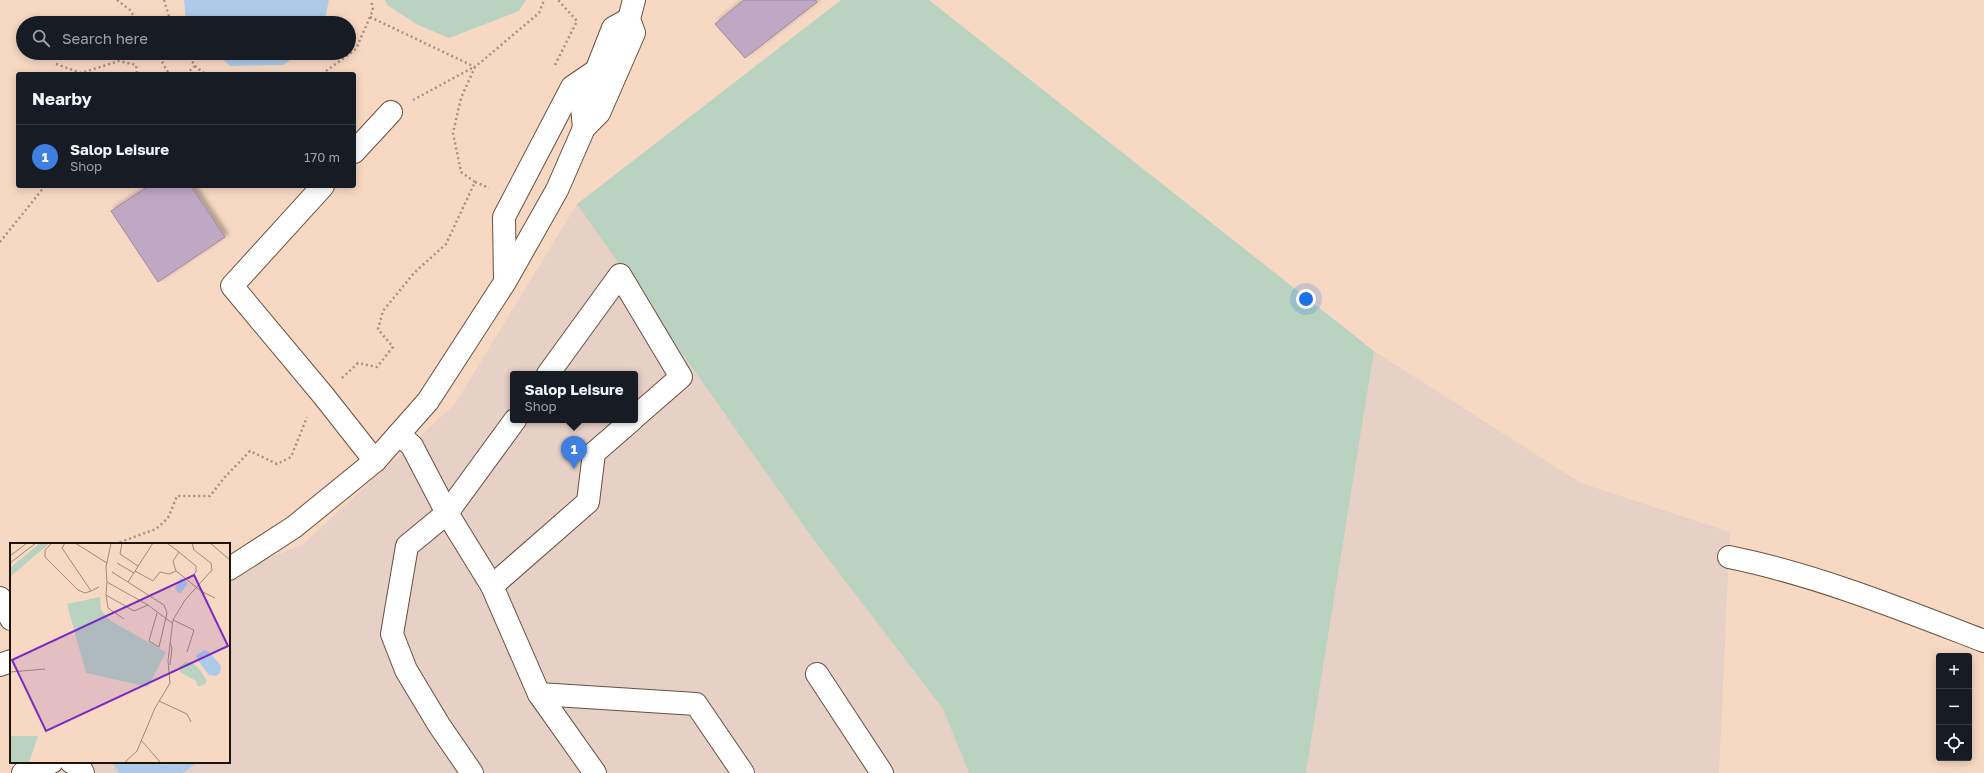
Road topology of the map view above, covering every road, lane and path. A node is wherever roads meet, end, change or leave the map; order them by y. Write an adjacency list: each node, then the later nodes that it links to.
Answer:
1 (117, 0): 7 (path)
2 (164, 0): 8 (path)
3 (371, 0): 9 (path)
4 (544, 0): 16 (path)
5 (558, 0): 17 (path)
6 (632, 9): 18 (lane); 27 (lane)
7 (134, 16)
8 (169, 16)
9 (370, 17): 10 (path); 16 (path)
10 (356, 49)
11 (161, 60): 22 (path)
12 (191, 60): 15 (path)
13 (341, 60): 25 (path)
14 (56, 64): 19 (path)
15 (195, 66): 23 (path); 24 (path)
16 (475, 67): 26 (path); 34 (path)
17 (553, 69)
18 (597, 70): 27 (lane); 32 (lane)
19 (79, 72)
20 (85, 72): 21 (path)
21 (136, 72)
22 (169, 72)
23 (188, 72)
24 (202, 72)
25 (325, 72)
26 (391, 112): 28 (lane)
27 (584, 128): 32 (lane)
28 (356, 150)
29 (43, 188): 31 (path)
30 (321, 188): 34 (lane)
31 (0, 242)
32 (505, 282): 38 (lane)
33 (550, 371): 35 (lane)
34 (323, 395): 39 (lane); 41 (path)
35 (638, 414)
36 (513, 423): 40 (lane)
37 (629, 423): 44 (lane)
38 (399, 434): 39 (lane); 40 (lane)
39 (374, 461): 43 (lane)
40 (447, 513): 44 (lane); 56 (lane)
41 (118, 543)
42 (1729, 557): 47 (lane)
43 (230, 568)
44 (492, 586): 51 (lane)
45 (0, 598): 46 (lane)
46 (10, 616)
47 (1984, 641)
48 (10, 661): 49 (lane)
49 (0, 665)
50 (817, 674): 59 (lane)
51 (539, 694): 57 (lane); 58 (lane)
52 (49, 763): 54 (lane)
53 (73, 763): 55 (lane)
54 (23, 773)
55 (83, 773)
56 (472, 773)
57 (595, 773)
58 (743, 773)
59 (882, 773)

